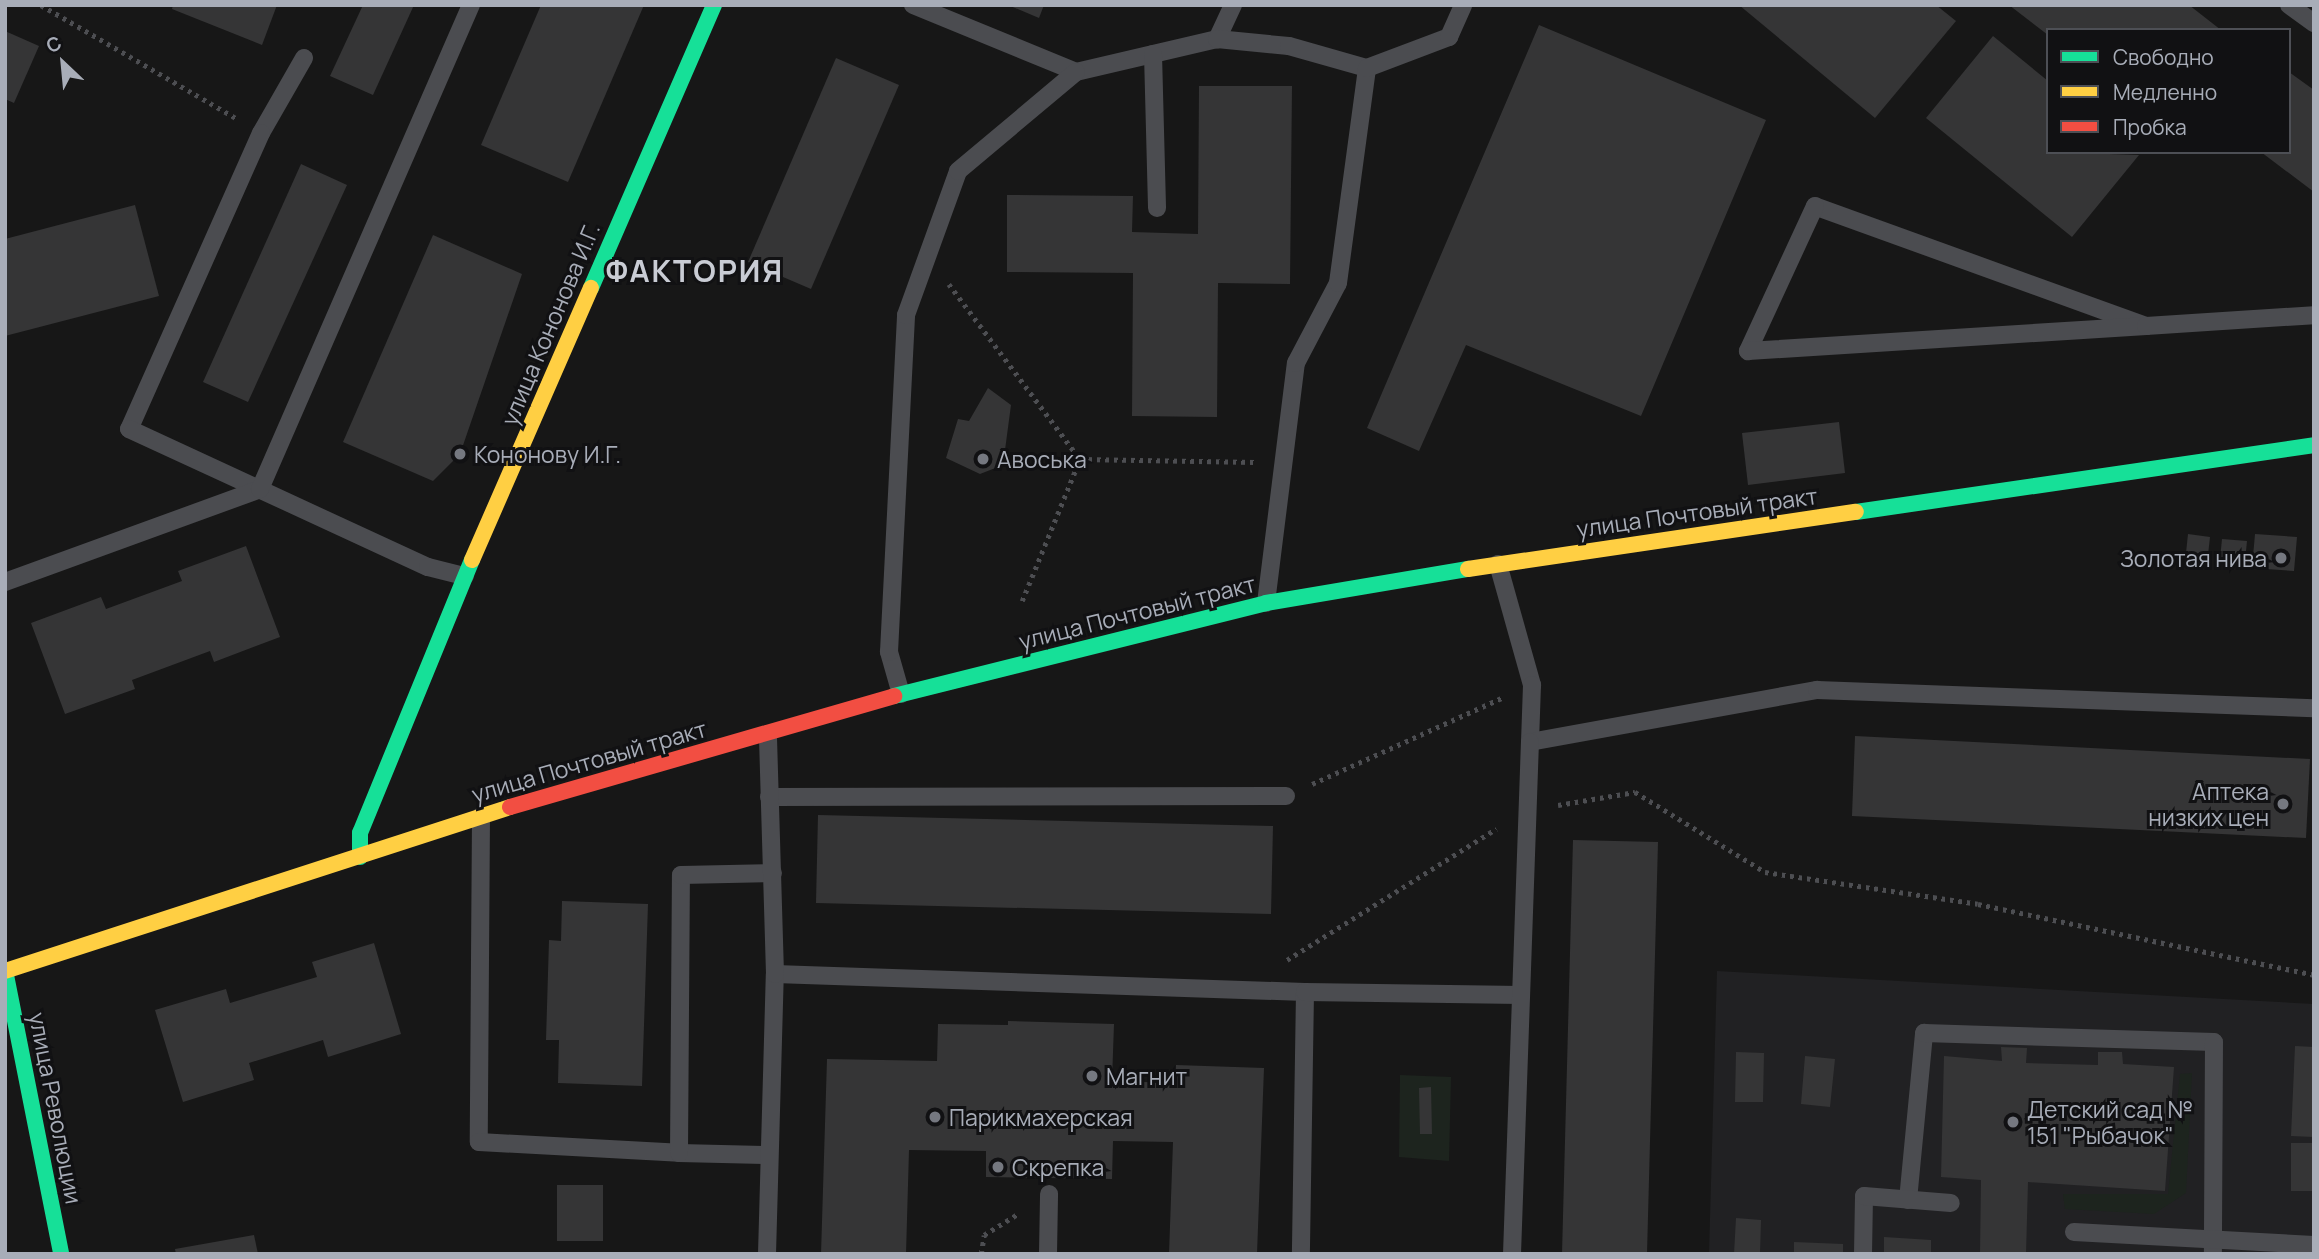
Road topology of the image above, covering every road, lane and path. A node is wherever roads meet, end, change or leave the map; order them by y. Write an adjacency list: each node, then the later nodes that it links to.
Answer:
1 (41, 5): 14 (path)
2 (471, 5): 22 (lane)
3 (714, 5): 24 (street, улица Кононова И.Г.)
4 (913, 5): 13 (lane)
5 (1233, 5): 9 (lane)
6 (1463, 5): 12 (lane)
7 (2289, 5): 8 (lane)
8 (2314, 23)
9 (1217, 39): 10 (lane); 12 (lane)
10 (1153, 54): 13 (lane); 15 (lane)
11 (304, 58): 14 (lane)
12 (1367, 68): 21 (lane)
13 (1076, 72): 16 (lane)
14 (261, 133): 22 (lane)
15 (1157, 208)
16 (927, 256): 20 (path); 29 (lane)
17 (2314, 315): 18 (lane)
18 (2146, 326): 18 (lane)
19 (2314, 445): 23 (street, улица Почтовый тракт)
20 (1080, 459): 21 (path); 26 (path)
21 (1284, 463): 27 (lane)
22 (260, 489): 24 (lane); 25 (lane)
23 (1498, 564): 27 (street, улица Почтовый тракт); 28 (lane)
24 (465, 576): 37 (street, улица Кононова И.Г.)
25 (5, 582)
26 (1022, 601)
27 (1266, 603): 29 (street, улица Почтовый тракт)
28 (1532, 685): 32 (lane); 33 (path)
29 (901, 694): 31 (street, улица Почтовый тракт)
30 (2314, 708): 32 (lane)
31 (768, 734): 34 (lane); 36 (street, улица Почтовый тракт)
32 (1530, 742): 35 (lane)
33 (1286, 796): 34 (lane)
34 (769, 797): 38 (lane)
35 (1528, 809): 41 (path); 42 (path); 44 (lane)
36 (481, 816): 37 (street, улица Почтовый тракт); 45 (lane)
37 (360, 858): 39 (street, улица Почтовый тракт)
38 (773, 873): 40 (lane); 45 (lane)
39 (6, 971): 53 (street, улица Революции)
40 (775, 974): 42 (lane); 46 (lane)
41 (2314, 975)
42 (1242, 989): 43 (lane)
43 (1305, 992): 44 (lane); 57 (lane)
44 (1521, 995): 58 (lane)
45 (679, 1153): 46 (lane)
46 (768, 1154): 54 (lane)
47 (1049, 1194): 55 (path); 56 (lane)
48 (1908, 1200): 49 (lane); 51 (lane); 59 (lane)
49 (1951, 1203)
50 (2074, 1232): 51 (lane)
51 (2213, 1245): 52 (lane)
52 (2314, 1245)
53 (61, 1254)
54 (767, 1254)
55 (981, 1254)
56 (1048, 1254)
57 (1301, 1254)
58 (1512, 1254)
59 (1863, 1254)

